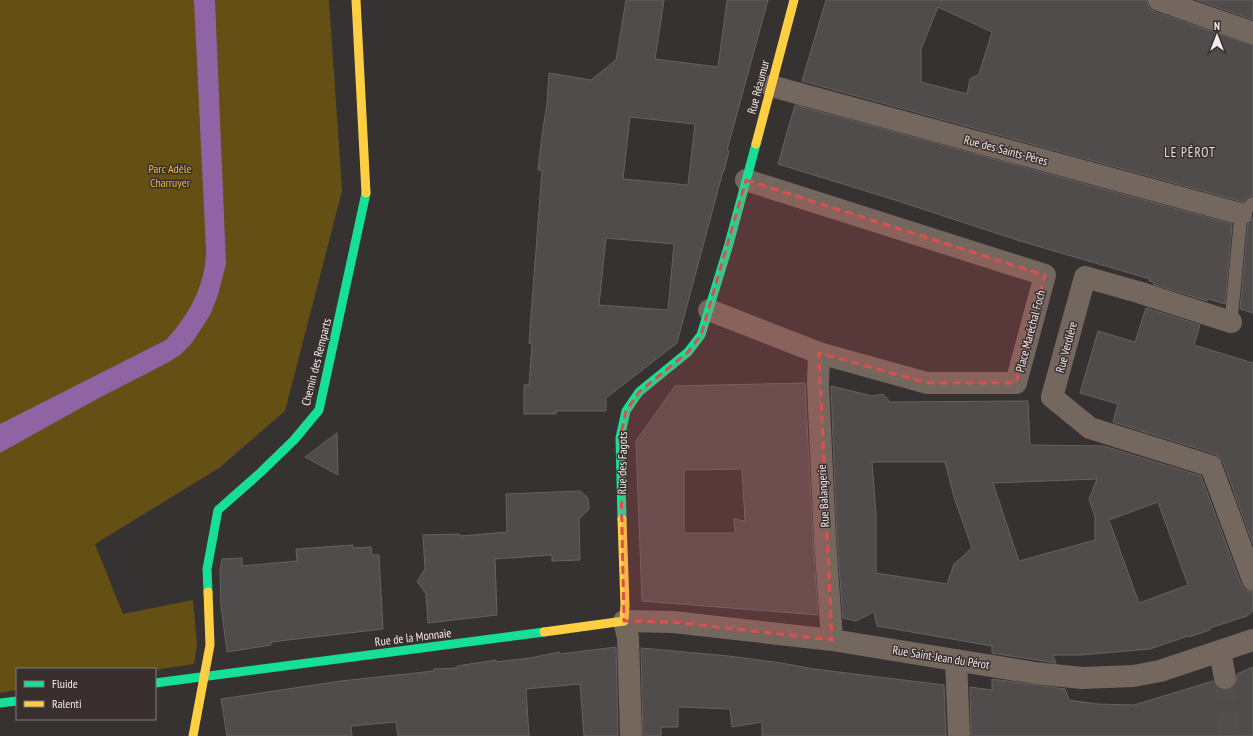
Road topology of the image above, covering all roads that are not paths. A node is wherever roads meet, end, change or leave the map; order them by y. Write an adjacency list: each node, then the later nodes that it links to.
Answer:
1 (356, 0): 17 (street, Chemin des Remparts)
2 (794, 0): 5 (street, Rue Réaumur)
3 (1159, 0): 4 (street)
4 (1253, 33)
5 (771, 86): 6 (street, Rue Réaumur); 7 (street, Rue des Saints-Pères)
6 (746, 180): 8 (street, Rue des Fagots); 10 (street, Place Maréchal Foch)
7 (1247, 209): 9 (lane, Rue Verdière)
8 (709, 310): 10 (street, Place Maréchal Foch); 12 (street, Rue des Fagots)
9 (1231, 322): 11 (street, Rue Verdière)
10 (819, 353): 13 (street, Rue Balangerie)
11 (1253, 580)
12 (624, 622): 13 (street, Rue Saint-Jean du Pérot); 17 (street, Rue de la Monnaie); 23 (street, Rue des Fagots)
13 (832, 640): 16 (street, Rue Saint-Jean du Pérot)
14 (1253, 640): 15 (street, Rue Saint-Jean du Pérot)
15 (1220, 651): 16 (street, Rue Saint-Jean du Pérot); 18 (street)
16 (956, 660): 24 (street)
17 (206, 676): 19 (street, Rue de la Monnaie); 22 (street, Chemin des Remparts)
18 (1225, 678)
19 (156, 682)
20 (16, 701): 21 (street)
21 (0, 703)
22 (193, 736)
23 (631, 736)
24 (960, 736)

